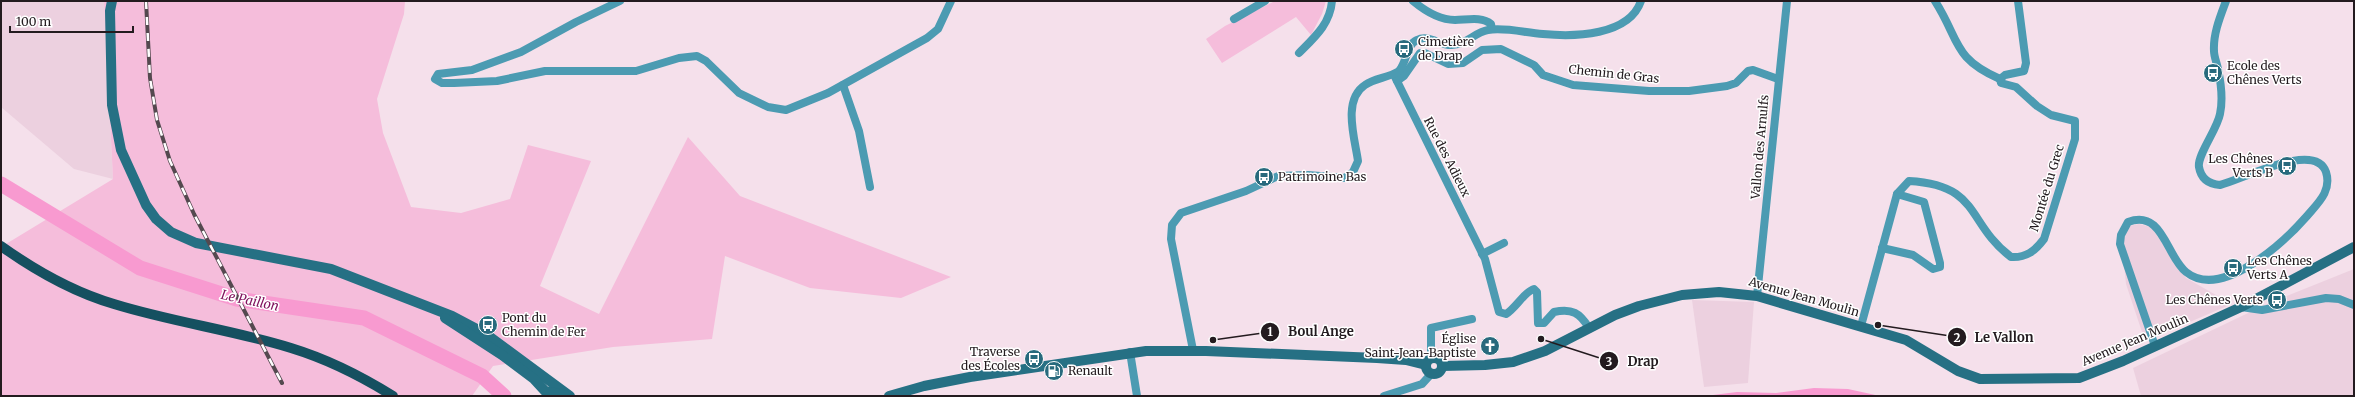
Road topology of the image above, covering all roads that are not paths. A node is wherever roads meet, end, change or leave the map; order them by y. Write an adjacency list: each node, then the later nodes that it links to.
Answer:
1 (107, 1): 12 (street)
2 (620, 1): 19 (street)
3 (951, 1): 19 (street)
4 (1265, 1): 13 (street)
5 (1332, 1): 15 (street)
6 (1413, 1): 14 (street)
7 (1641, 1): 14 (street)
8 (1788, 1): 17 (street, Vallon des Arnulfs)
9 (1935, 1): 18 (street)
10 (2018, 1): 18 (street)
11 (2226, 1): 35 (street)
12 (111, 6): 29 (street)
13 (1234, 19)
14 (1492, 29): 16 (street)
15 (1299, 53)
16 (1395, 78): 17 (street, Chemin de Gras); 26 (street, Rue des Adieux); 36 (street)
17 (1778, 78): 28 (street, Vallon des Arnulfs)
18 (2000, 79): 21 (street, Montée du Grec)
19 (843, 85): 20 (street)
20 (870, 188)
21 (1897, 194): 25 (street); 25 (street)
22 (1504, 243): 26 (street)
23 (1, 246): 42 (main road)
24 (2354, 247): 31 (street, Avenue Jean Moulin)
25 (1882, 248): 33 (street)
26 (1480, 252): 34 (street, Rue des Adieux)
27 (1, 254): 41 (main road)
28 (1757, 296): 33 (street, Avenue Jean Moulin); 34 (street, Avenue Jean Moulin)
29 (424, 305): 39 (street); 40 (street)
30 (2354, 305): 31 (street)
31 (2241, 307): 35 (street, Avenue Jean Moulin)
32 (1472, 319): 38 (street)
33 (1861, 326): 35 (street, Avenue Jean Moulin)
34 (1589, 328): 38 (street, Avenue Jean Moulin)
35 (2155, 346)
36 (1193, 350): 37 (street); 38 (street)
37 (1130, 352): 44 (street); 45 (street)
38 (1430, 366): 46 (street)
39 (548, 381): 40 (street); 43 (street)
40 (542, 394): 43 (street)
41 (382, 396)
42 (393, 396)
43 (569, 396)
44 (889, 396)
45 (1137, 396)
46 (1384, 396)

